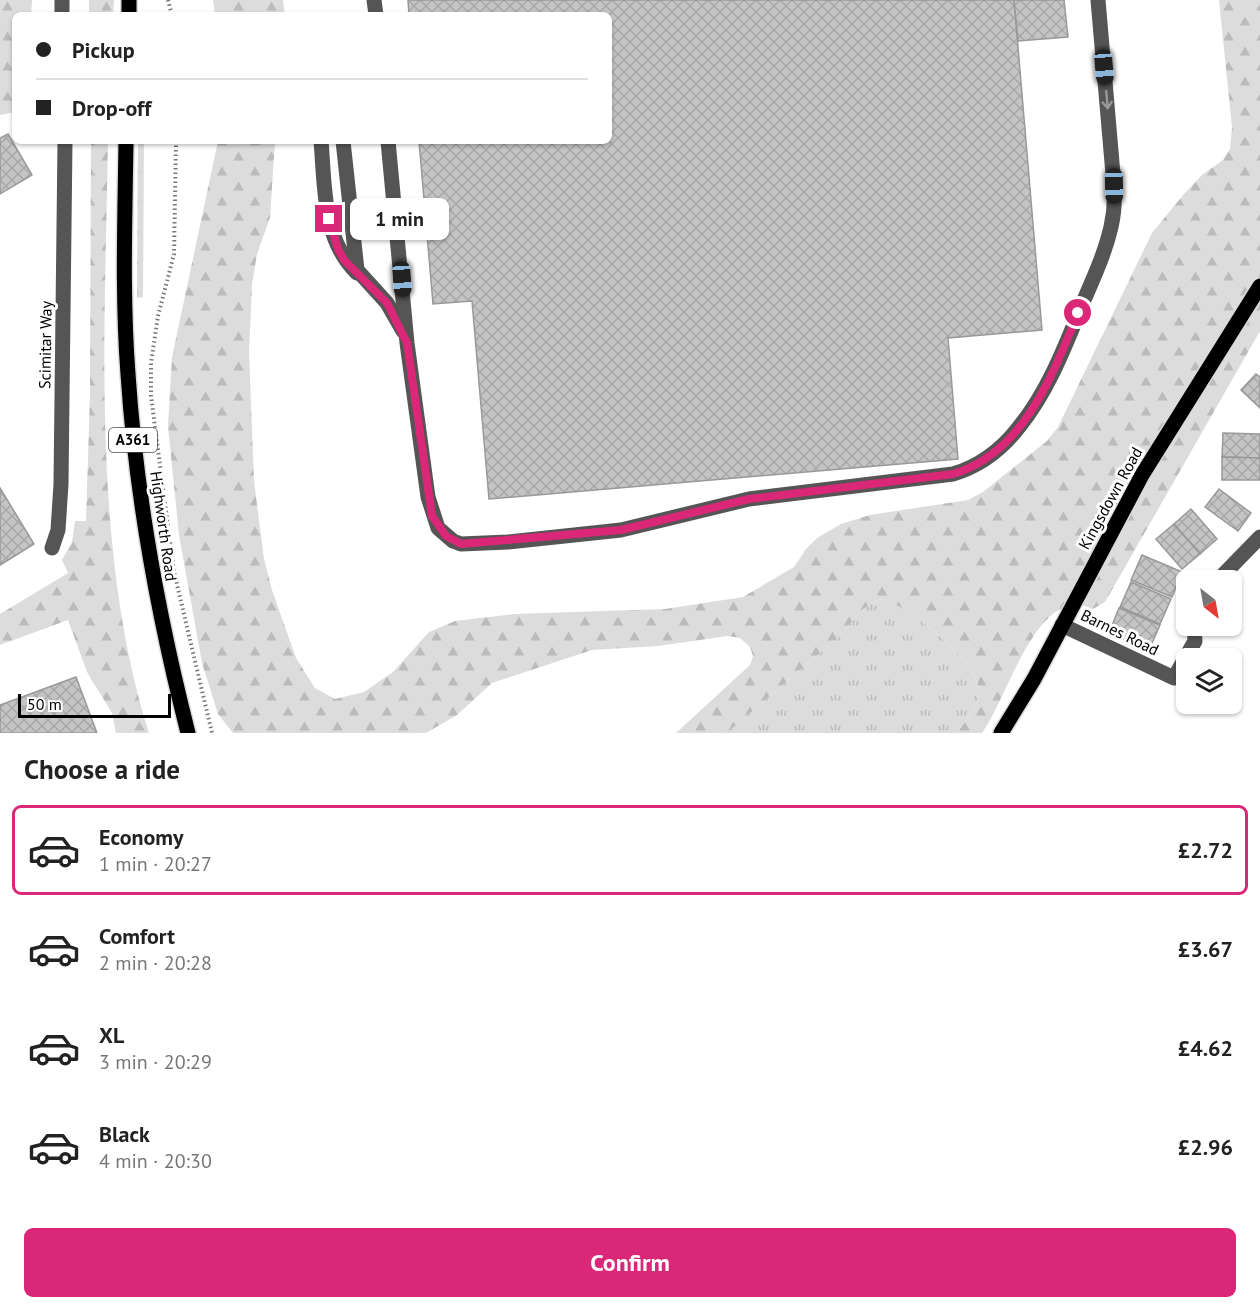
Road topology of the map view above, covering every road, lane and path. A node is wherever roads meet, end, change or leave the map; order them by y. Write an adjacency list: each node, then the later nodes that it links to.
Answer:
1 (1098, 0): 10 (street, one-way to 10)
2 (65, 144): 12 (street, Scimitar Way)
3 (126, 144): 16 (main road, Highworth Road / A361)
4 (176, 144): 17 (path)
5 (321, 144): 8 (street)
6 (343, 144): 8 (street)
7 (388, 144): 10 (street)
8 (361, 278): 10 (street)
9 (1260, 286): 14 (main road, Kingsdown Road)
10 (407, 343)
11 (1260, 537): 13 (street)
12 (52, 548)
13 (1228, 570)
14 (1062, 625): 15 (street, Barnes Road); 18 (main road, Kingsdown Road)
15 (1194, 636)
16 (189, 733)
17 (212, 733)
18 (1001, 733)

